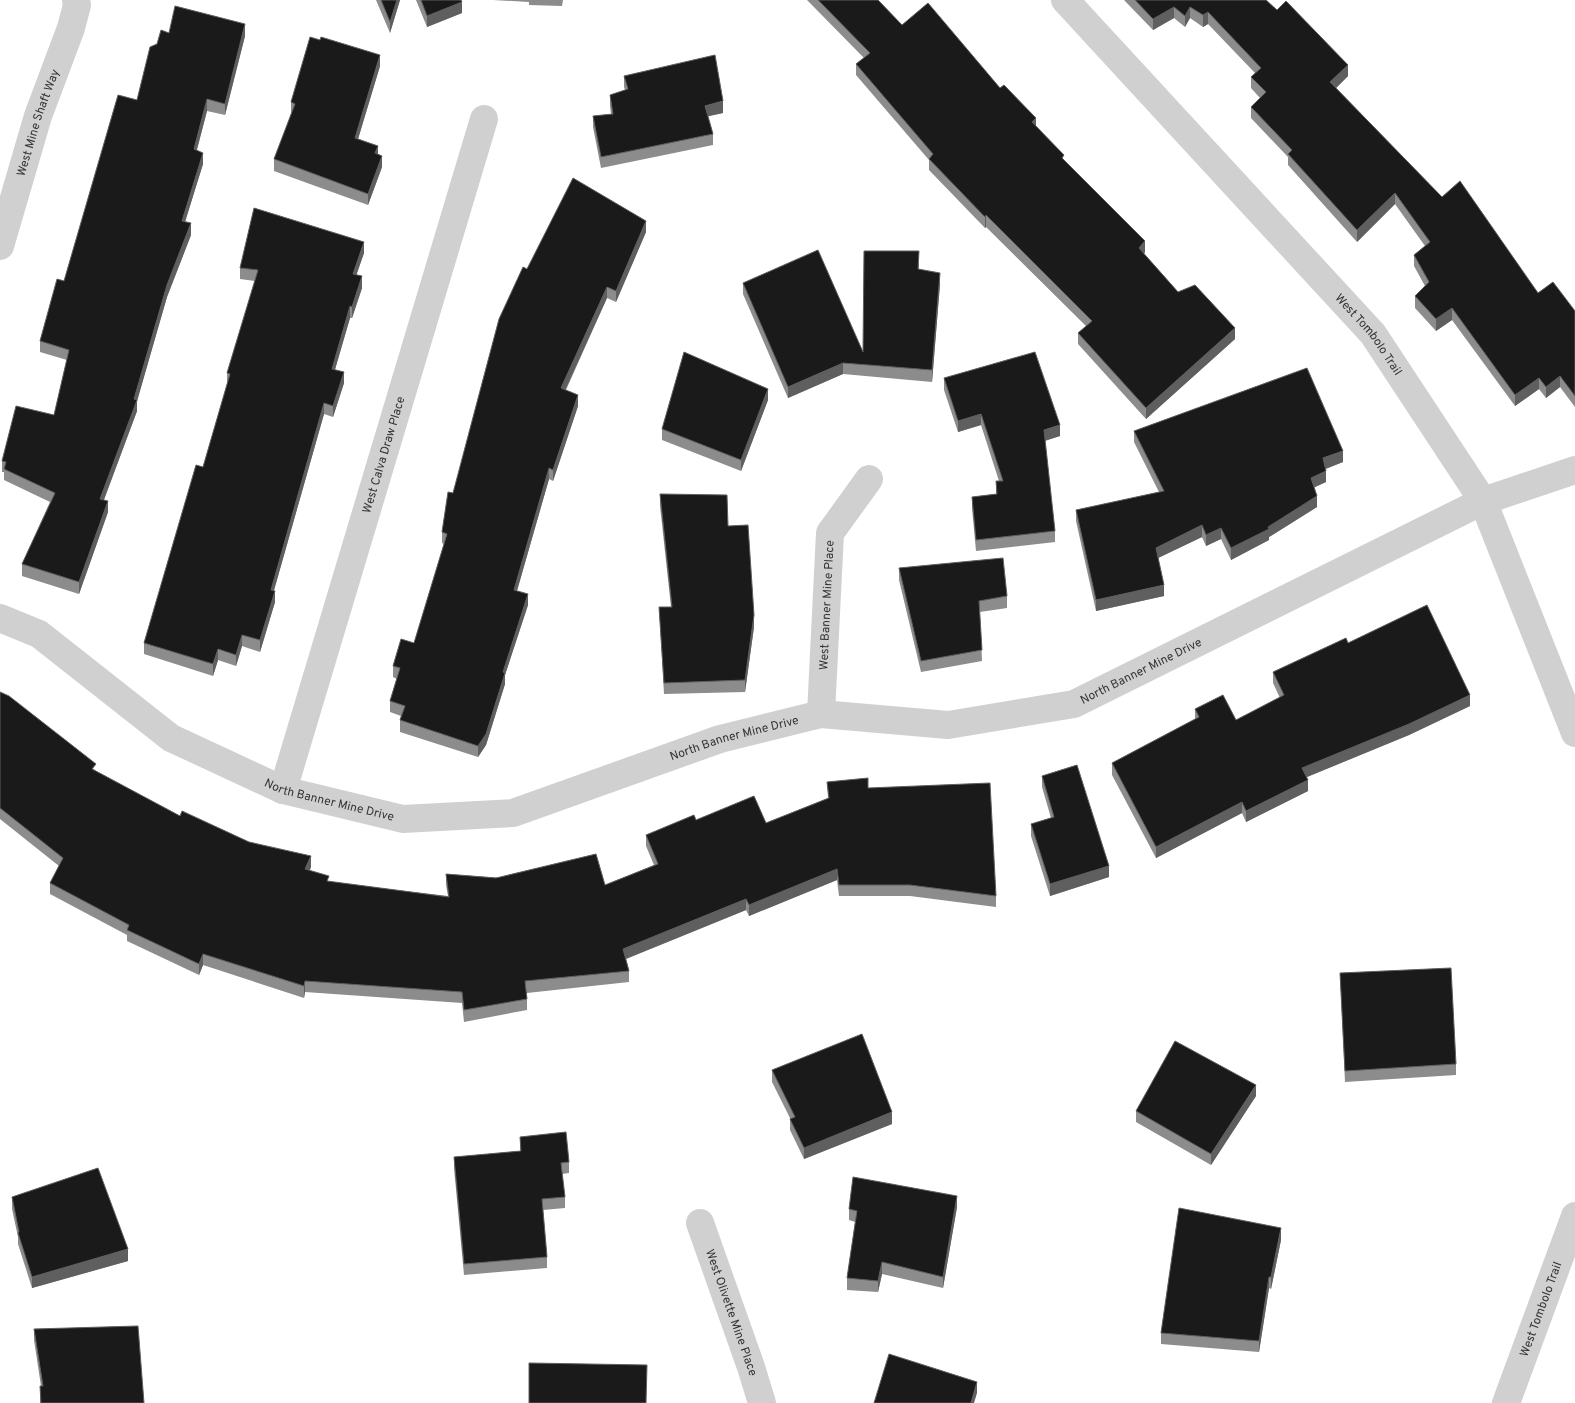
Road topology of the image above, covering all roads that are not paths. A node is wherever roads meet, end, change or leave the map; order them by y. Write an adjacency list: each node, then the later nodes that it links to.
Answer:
1 (76, 0): 4 (street, West Mine Shaft Way)
2 (1065, 0): 7 (street, West Tombolo Trail)
3 (484, 120): 11 (street, West Calva Draw Place)
4 (0, 246)
5 (1575, 470): 7 (street, North Banner Mine Drive)
6 (869, 479): 9 (street, West Banner Mine Place)
7 (1483, 501): 9 (street, North Banner Mine Drive); 10 (street, West Tombolo Trail)
8 (0, 618): 11 (street, North Banner Mine Drive)
9 (821, 714): 11 (street, North Banner Mine Drive)
10 (1575, 733)
11 (283, 790)
12 (1575, 1216): 15 (street, West Tombolo Trail)
13 (700, 1223): 14 (street, West Olivette Mine Place)
14 (762, 1403)
15 (1506, 1403)

